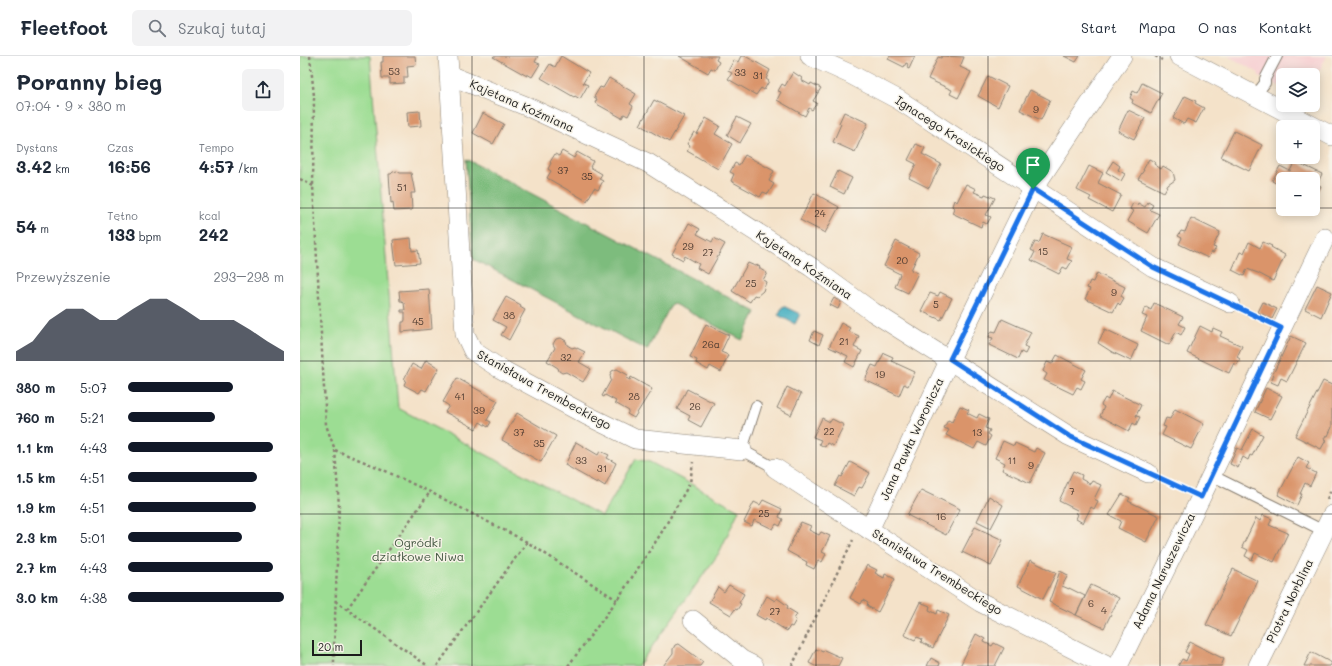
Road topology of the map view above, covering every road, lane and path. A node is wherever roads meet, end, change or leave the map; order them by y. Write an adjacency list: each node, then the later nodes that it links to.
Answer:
1 (310, 56): 11 (path)
2 (448, 56): 7 (street, Stanisława Trembeckiego)
3 (810, 56): 12 (street, Ignacego Krasickiego)
4 (1122, 56): 12 (street, Jana Pawła Woronicza)
5 (1179, 56): 8 (street)
6 (1277, 56): 8 (lane)
7 (449, 75): 16 (street, Kajetana Koźmiana); 19 (street, Stanisława Trembeckiego)
8 (1255, 96): 9 (street)
9 (1332, 136)
10 (300, 179): 11 (path)
11 (313, 186): 18 (path)
12 (1033, 189): 14 (street, Ignacego Krasickiego); 16 (street, Jana Pawła Woronicza)
13 (1325, 238): 15 (street, Adama Naruszewicza)
14 (1230, 303): 15 (path)
15 (1281, 328): 22 (street, Adama Naruszewicza)
16 (950, 359): 21 (street, Kajetana Koźmiana); 27 (street, Jana Pawła Woronicza)
17 (756, 406): 19 (lane)
18 (335, 450): 24 (path); 30 (path)
19 (742, 450): 20 (lane)
20 (774, 468): 27 (street, Stanisława Trembeckiego)
21 (1148, 473): 25 (path)
22 (1211, 475): 25 (street, Adama Naruszewicza); 26 (lane)
23 (690, 483): 29 (path)
24 (430, 492): 28 (path); 31 (path)
25 (1201, 497): 40 (street, Adama Naruszewicza)
26 (1328, 523): 41 (street, Piotra Norblina)
27 (865, 528): 38 (path); 39 (street, Stanisława Trembeckiego)
28 (527, 542): 29 (path); 36 (path)
29 (617, 600): 37 (path)
30 (335, 601): 31 (path); 34 (path)
31 (347, 609): 35 (path)
32 (693, 620): 33 (street)
33 (745, 664)
34 (334, 666)
35 (428, 666)
36 (436, 666)
37 (568, 666)
38 (792, 666)
39 (1107, 666)
40 (1118, 666)
41 (1258, 666)

